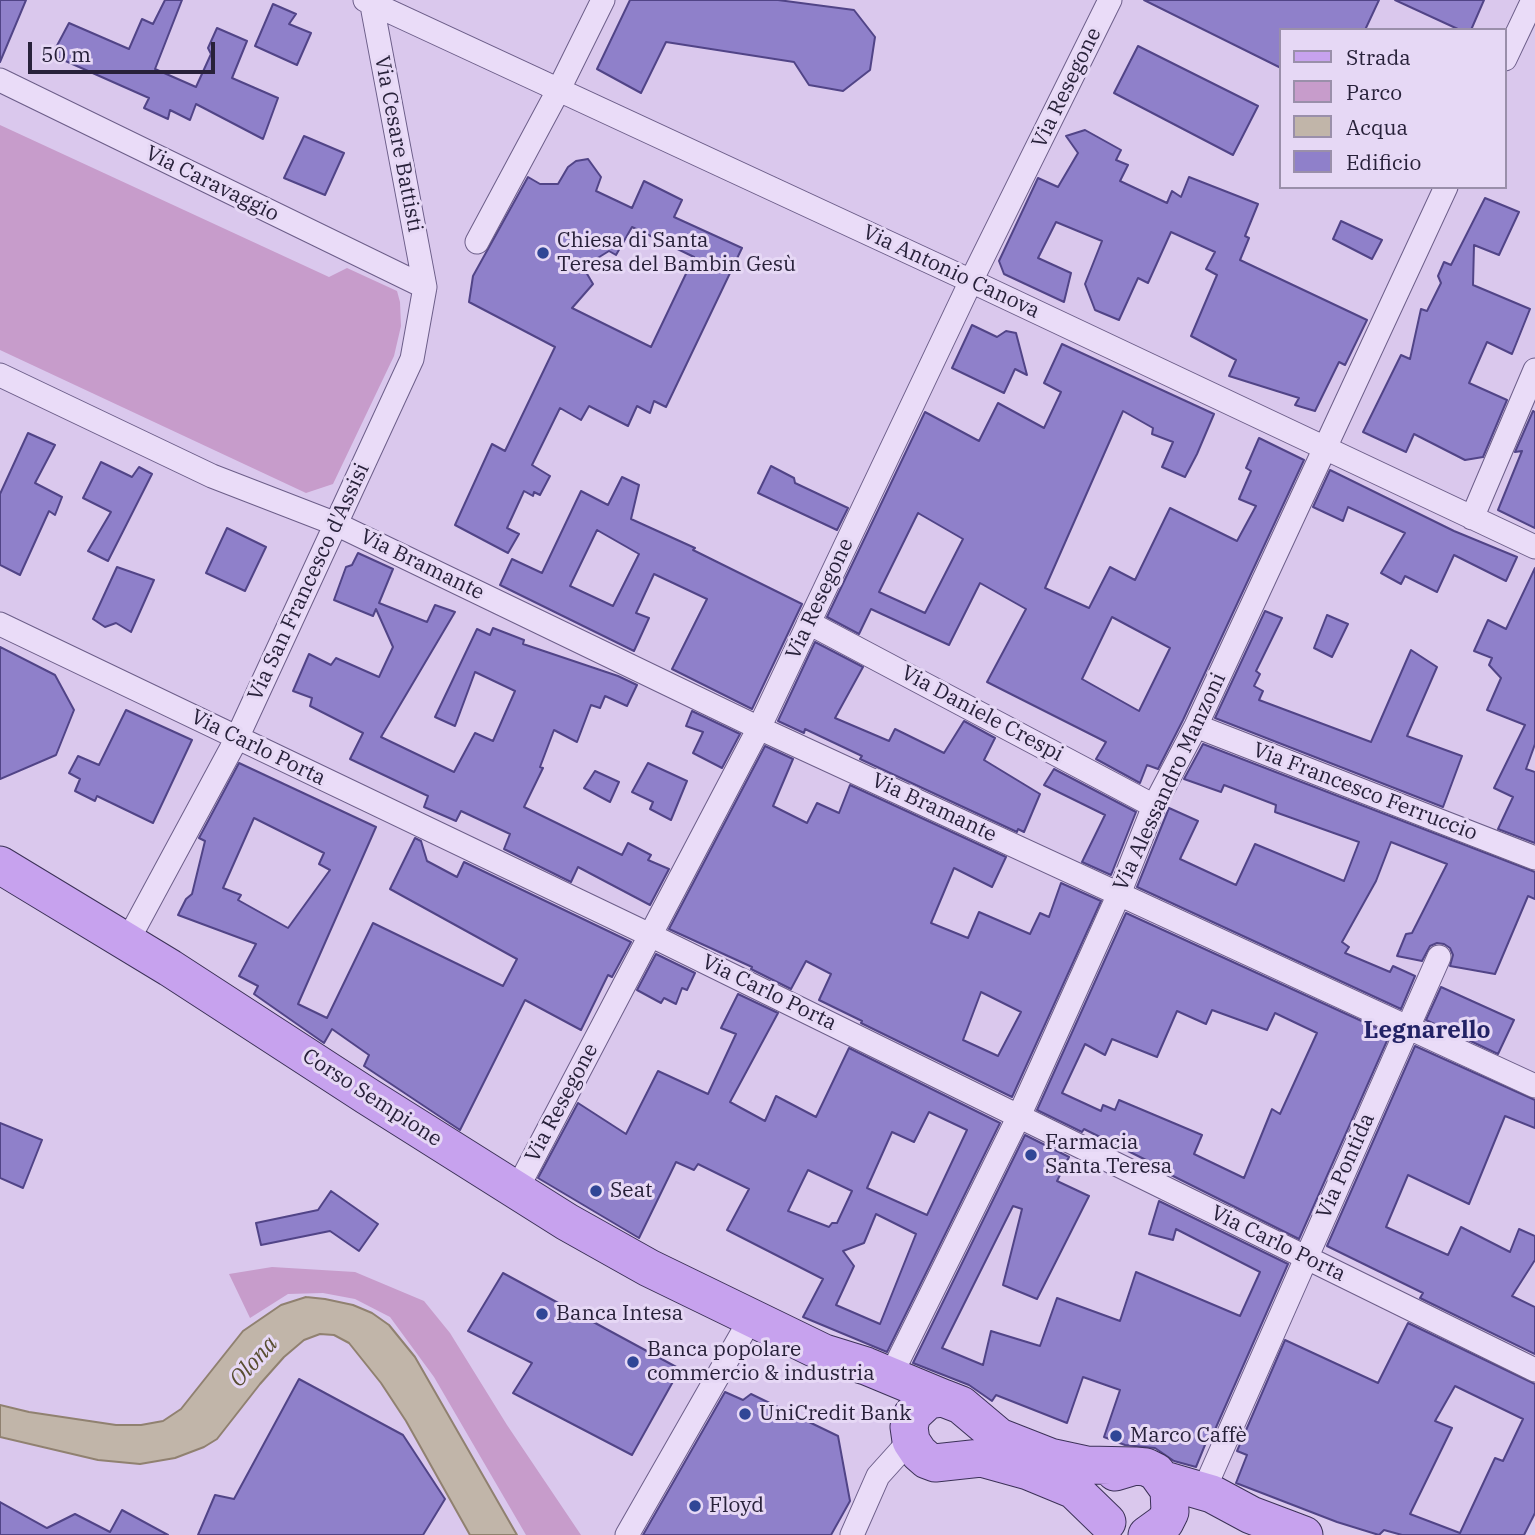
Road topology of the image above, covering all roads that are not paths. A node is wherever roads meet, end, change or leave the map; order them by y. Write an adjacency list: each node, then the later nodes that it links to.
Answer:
1 (603, 0): 7 (street)
2 (1110, 0): 10 (street, Via Resegone)
3 (1532, 0): 5 (street)
4 (369, 1): 7 (street, Via Antonio Canova); 11 (street, Via Cesare Battisti)
5 (1507, 55)
6 (0, 80): 11 (street, Via Caravaggio)
7 (559, 89): 9 (street); 10 (street, Via Antonio Canova)
8 (1445, 189): 14 (street, Via Alessandro Manzoni)
9 (477, 242)
10 (971, 281): 14 (street, Via Antonio Canova); 18 (street, Via Resegone)
11 (425, 287): 16 (street, Via San Francesco d'Assisi)
12 (1535, 370): 15 (street)
13 (0, 375): 16 (street, Via Bramante)
14 (1325, 448): 15 (street, Via Antonio Canova); 20 (street, Via Alessandro Manzoni)
15 (1472, 518): 17 (street, Via Antonio Canova)
16 (336, 524): 21 (street, Via Bramante); 22 (street, Via San Francesco d'Assisi)
17 (1535, 547)
18 (809, 623): 21 (street, Via Resegone); 23 (street, Via Daniele Crespi)
19 (0, 624): 22 (street, Via Carlo Porta)
20 (1196, 726): 23 (street, Via Alessandro Manzoni); 24 (street, Via Francesco Ferruccio)
21 (759, 728): 26 (street, Via Bramante); 27 (street, Via Resegone)
22 (237, 738): 27 (street, Via Carlo Porta); 28 (street, Via San Francesco d'Assisi)
23 (1154, 806): 26 (street, Via Alessandro Manzoni)
24 (1535, 858)
25 (0, 865): 28 (main road, Corso Sempione)
26 (1119, 894): 30 (street, Via Bramante); 32 (street, Via Alessandro Manzoni)
27 (650, 934): 32 (street, Via Carlo Porta); 33 (street, Via Resegone)
28 (127, 942): 33 (main road, Corso Sempione)
29 (1438, 957): 30 (street, Via Pontida)
30 (1406, 1027): 31 (street, Via Bramante); 34 (street, Via Pontida)
31 (1535, 1086)
32 (1019, 1116): 34 (street, Via Carlo Porta); 38 (street, Via Alessandro Manzoni)
33 (516, 1191): 35 (main road, Corso Sempione)
34 (1306, 1258): 37 (street, Via Carlo Porta); 42 (street, Via Pontida)
35 (751, 1318): 36 (main road, Corso Sempione); 45 (street)
36 (824, 1353): 38 (main road, Corso Sempione); 40 (main road, Corso Sempione)
37 (1535, 1370)
38 (891, 1375): 39 (main road, Corso Sempione)
39 (943, 1398): 40 (main road); 41 (main road, Corso Sempione)
40 (915, 1439): 44 (main road); 46 (street)
41 (1150, 1473): 42 (main road, Corso Sempione); 44 (main road); 44 (main road)
42 (1203, 1492): 43 (main road, Corso Sempione)
43 (1251, 1515): 44 (main road, Corso Sempione); 47 (main road, Corso Sempione)
44 (1134, 1530)
45 (627, 1535)
46 (852, 1535)
47 (1304, 1535)

